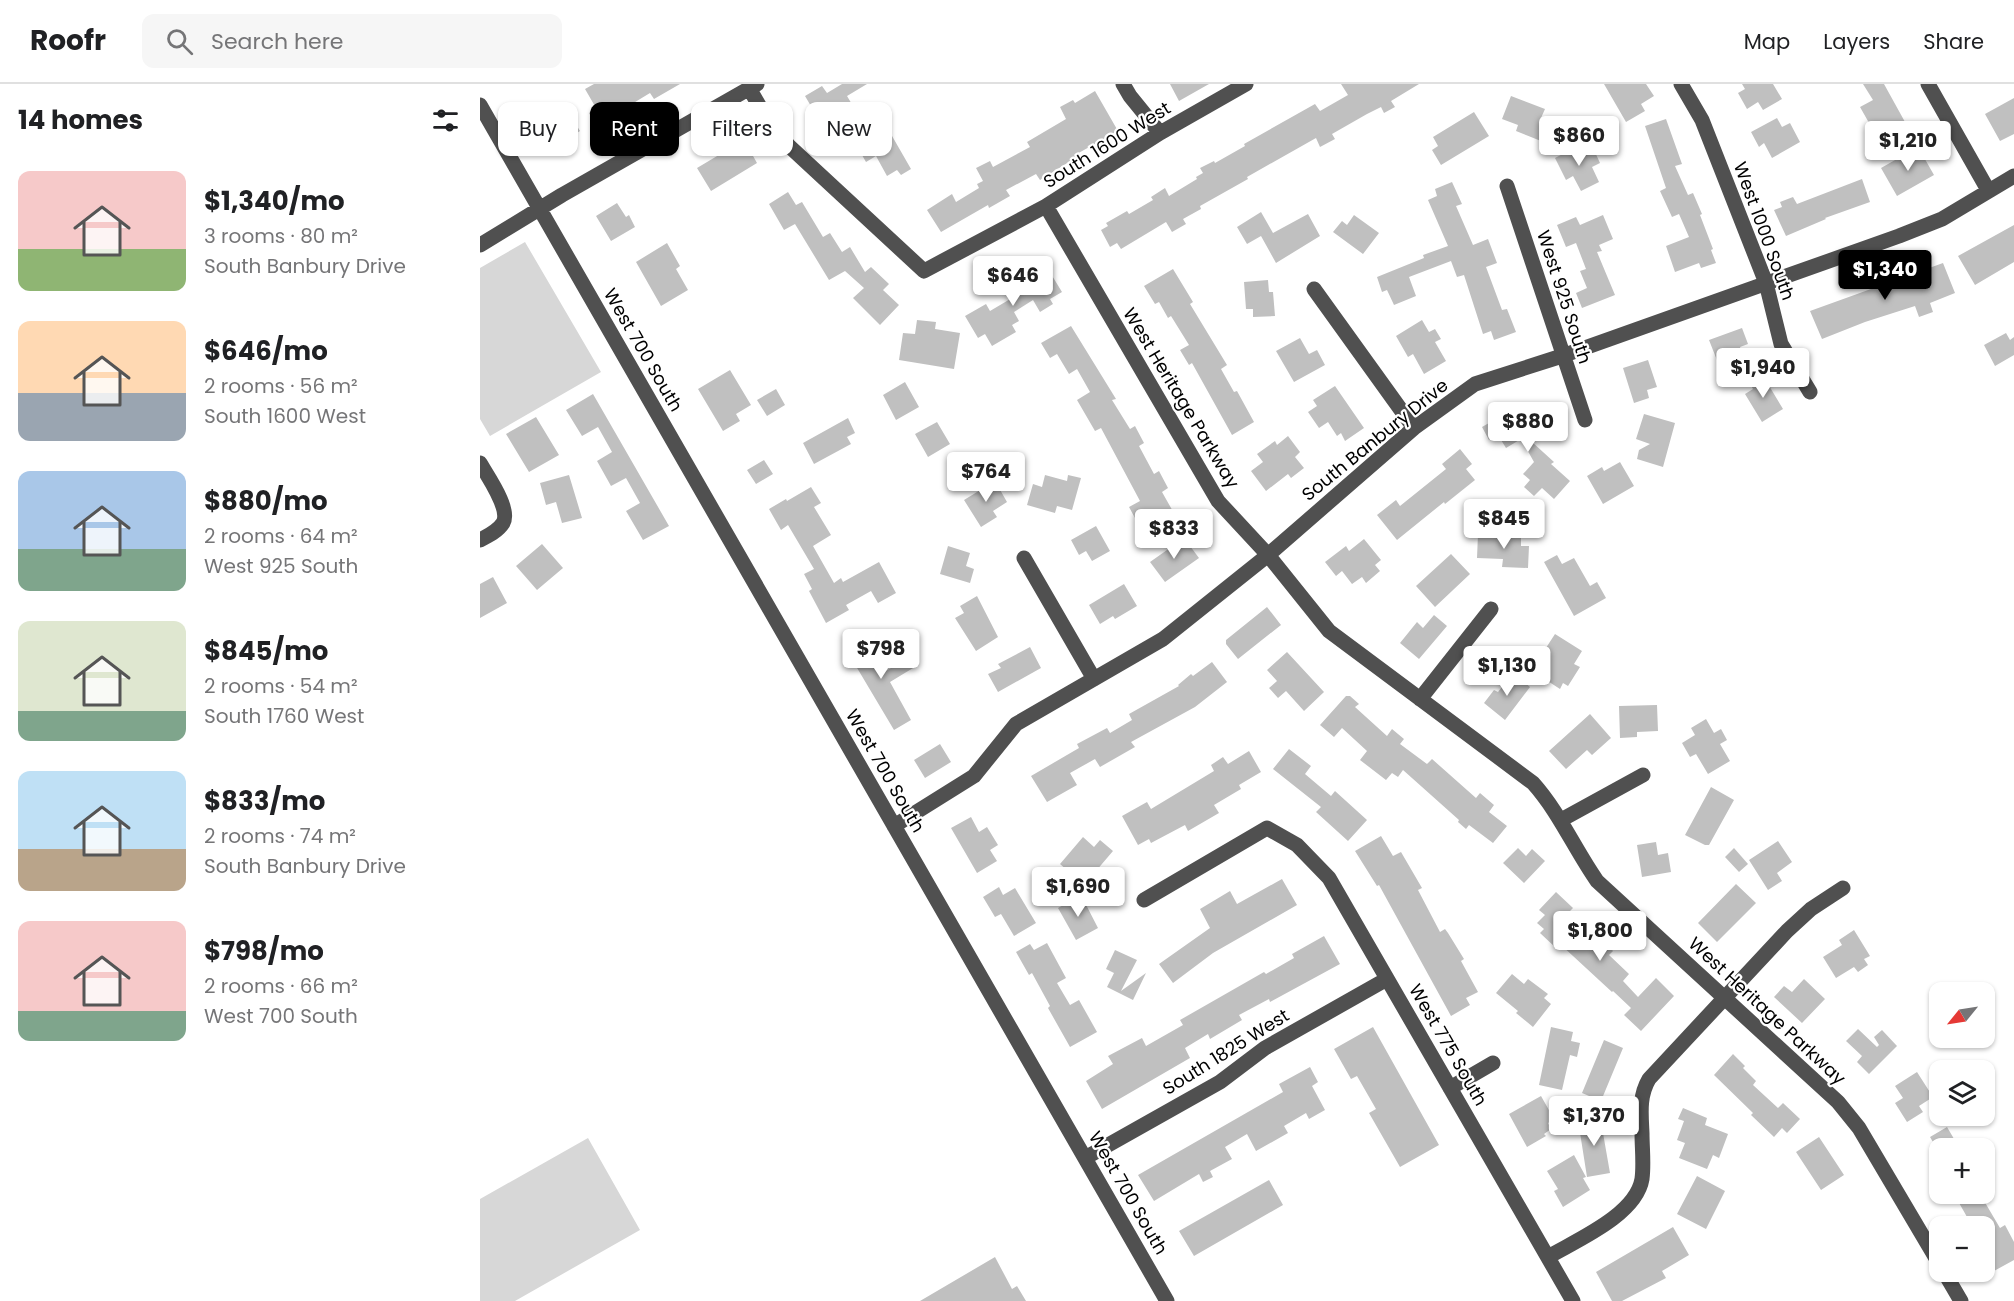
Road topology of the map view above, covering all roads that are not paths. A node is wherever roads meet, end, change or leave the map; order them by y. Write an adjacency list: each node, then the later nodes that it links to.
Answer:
1 (1123, 84): 7 (street)
2 (1246, 84): 7 (street, South 1600 West)
3 (1681, 84): 14 (street, West 1000 South)
4 (1928, 84): 10 (street)
5 (753, 86): 11 (street, South 1600 West); 12 (street)
6 (480, 105): 12 (street, West 700 South)
7 (1160, 134): 11 (street, South 1600 West)
8 (2014, 176): 10 (street, South Banbury Drive)
9 (1507, 186): 16 (street, West 925 South)
10 (1988, 190): 14 (street, South Banbury Drive)
11 (1046, 206): 22 (street, West Heritage Parkway)
12 (540, 209): 13 (street); 29 (street, West 700 South)
13 (480, 245)
14 (1766, 283): 16 (street, South Banbury Drive); 17 (street, West 1000 South)
15 (1314, 289): 19 (street)
16 (1562, 356): 18 (street, West 925 South); 19 (street, South Banbury Drive)
17 (1810, 392)
18 (1585, 420)
19 (1414, 428): 22 (street, South Banbury Drive)
20 (480, 463): 21 (street)
21 (480, 540)
22 (1268, 555): 25 (street, South Banbury Drive); 26 (street, West Heritage Parkway)
23 (1024, 558): 25 (street)
24 (1491, 609): 26 (street)
25 (1095, 679): 29 (street, South Banbury Drive)
26 (1420, 699): 28 (street, West Heritage Parkway)
27 (1643, 775): 28 (street)
28 (1561, 820): 33 (street, West Heritage Parkway)
29 (894, 826): 36 (street, West 700 South)
30 (1844, 888): 33 (street)
31 (1144, 900): 32 (street, West 775 South)
32 (1387, 979): 35 (street, West 775 South); 36 (street, South 1825 West)
33 (1725, 997): 37 (street, West Heritage Parkway); 38 (street)
34 (1493, 1063): 35 (street)
35 (1450, 1088): 38 (street, West 775 South)
36 (1085, 1158): 40 (street, West 700 South)
37 (1929, 1246)
38 (1548, 1257): 41 (street, West 775 South)
39 (1950, 1282): 42 (street)
40 (1167, 1301)
41 (1574, 1301)
42 (1961, 1301)

